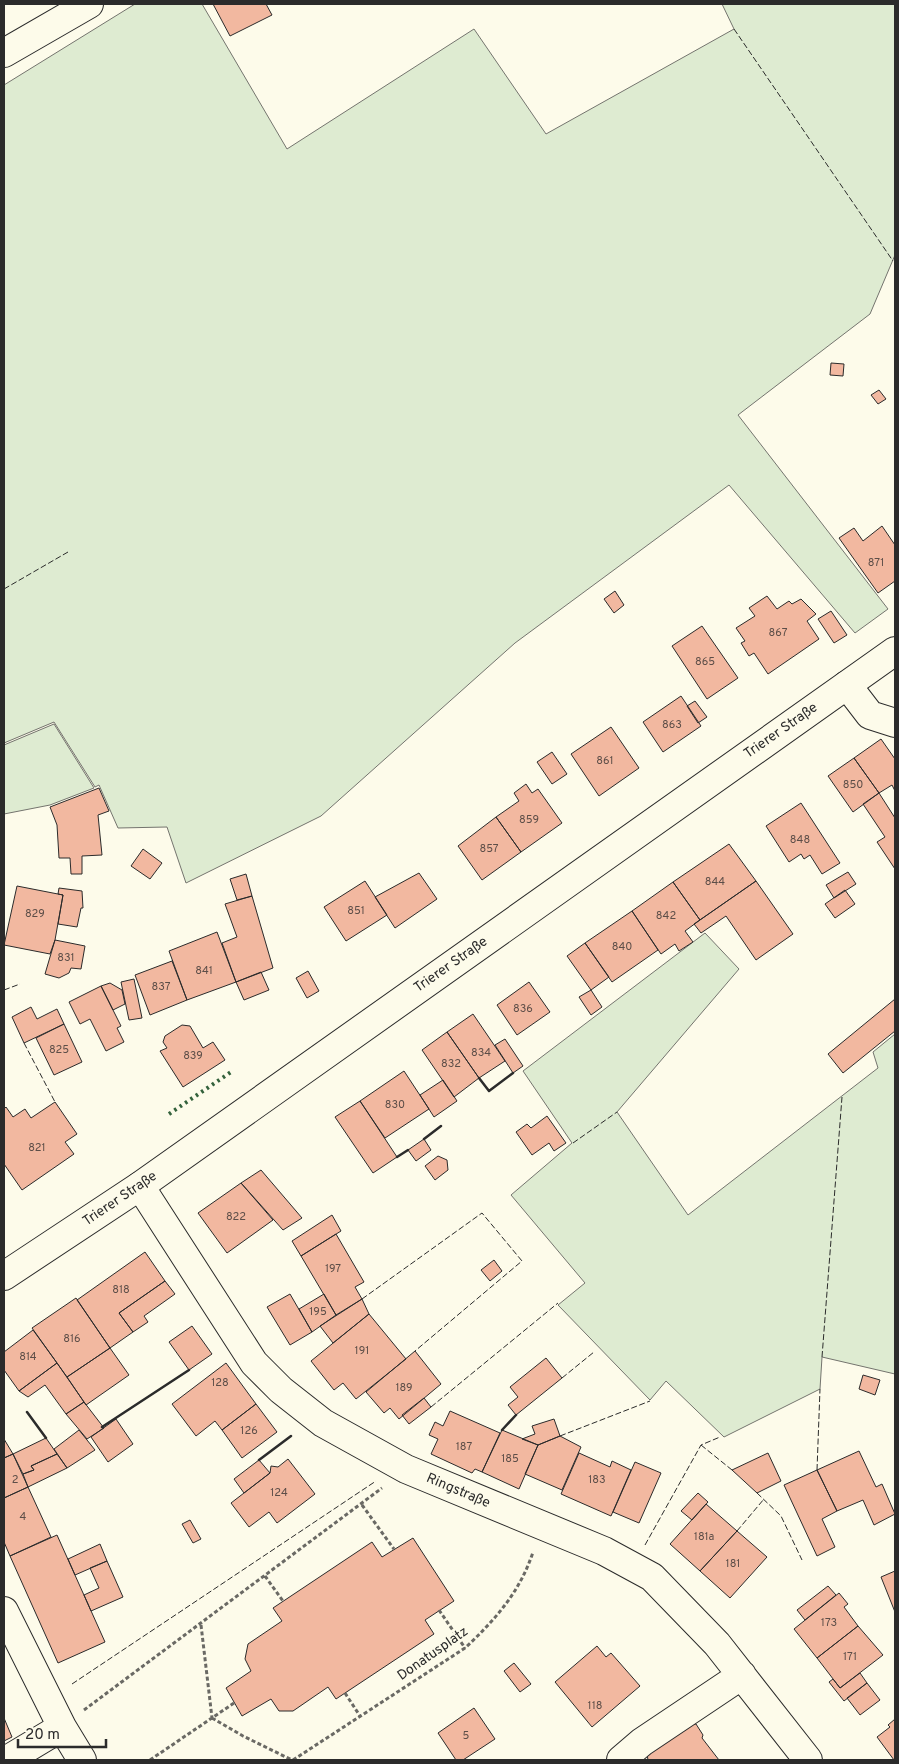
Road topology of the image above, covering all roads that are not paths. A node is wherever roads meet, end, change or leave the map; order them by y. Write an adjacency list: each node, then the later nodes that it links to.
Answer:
1 (89, 4): 2 (street)
2 (4, 53)
3 (895, 650): 4 (street, Trierer Straße)
4 (847, 685): 5 (street); 6 (street, Trierer Straße)
5 (890, 727)
6 (140, 1186): 7 (street, Trierer Straße); 9 (street, Ringstraße)
7 (4, 1276)
8 (4, 1610): 10 (street)
9 (742, 1675): 13 (street); 14 (street, Ringstraße)
10 (62, 1727): 11 (street); 12 (street)
11 (7, 1760)
12 (82, 1760)
13 (621, 1760)
14 (808, 1760)

